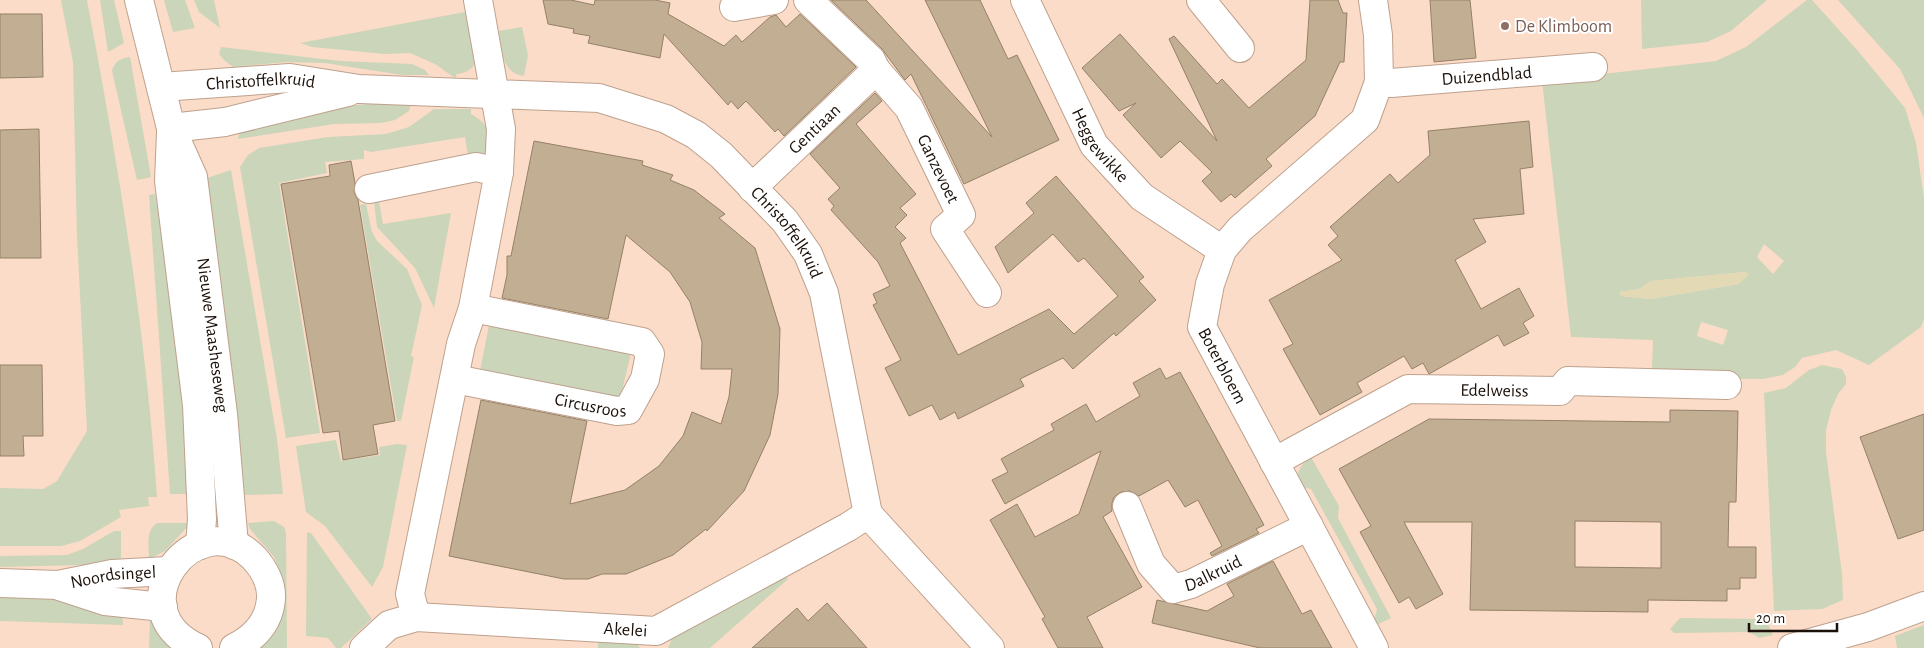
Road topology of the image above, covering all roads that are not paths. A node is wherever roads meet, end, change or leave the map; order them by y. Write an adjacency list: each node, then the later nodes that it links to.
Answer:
1 (138, 0): 13 (street, Nieuwe Maasheseweg)
2 (478, 0): 15 (street)
3 (774, 0): 8 (street)
4 (808, 0): 11 (street)
5 (1025, 0): 20 (street, Heggewikke)
6 (1201, 0): 9 (street)
7 (1373, 0): 12 (street, Boterbloem)
8 (734, 7)
9 (1240, 48)
10 (1593, 67): 12 (street, Duizendblad)
11 (876, 70): 18 (street, Gentiaan); 21 (street, Ganzevoet)
12 (1379, 82): 20 (street, Boterbloem)
13 (161, 87): 14 (street, Christoffelkruid); 16 (street, Nieuwe Maasheseweg)
14 (360, 89): 15 (street, Christoffelkruid); 16 (street, Christoffelkruid)
15 (495, 93): 17 (street); 18 (street, Christoffelkruid)
16 (171, 128): 29 (street, Nieuwe Maasheseweg); 30 (street, Nieuwe Maasheseweg)
17 (499, 172): 19 (street); 22 (street)
18 (752, 188): 27 (street, Christoffelkruid)
19 (368, 189)
20 (1222, 250): 25 (street, Boterbloem)
21 (987, 292)
22 (473, 308): 23 (street); 23 (street, Circusroos)
23 (455, 379): 36 (street)
24 (1727, 385): 25 (street, Edelweiss)
25 (1274, 462): 28 (street, Boterbloem)
26 (1127, 506): 28 (street, Dalkruid)
27 (868, 514): 37 (street, Akelei); 41 (street)
28 (1309, 526): 42 (street, Boterbloem)
29 (200, 545): 30 (street); 31 (street)
30 (234, 546): 39 (street)
31 (168, 571): 33 (street, Noordsingel); 35 (street)
32 (0, 583): 33 (street, Noordsingel)
33 (58, 585): 35 (street, Noordsingel)
34 (1924, 606): 43 (street)
35 (163, 607): 38 (street)
36 (416, 617): 37 (street, Akelei); 40 (street, Akelei)
37 (655, 640)
38 (198, 648)
39 (234, 648)
40 (364, 648)
41 (990, 648)
42 (1374, 648)
43 (1792, 648)

